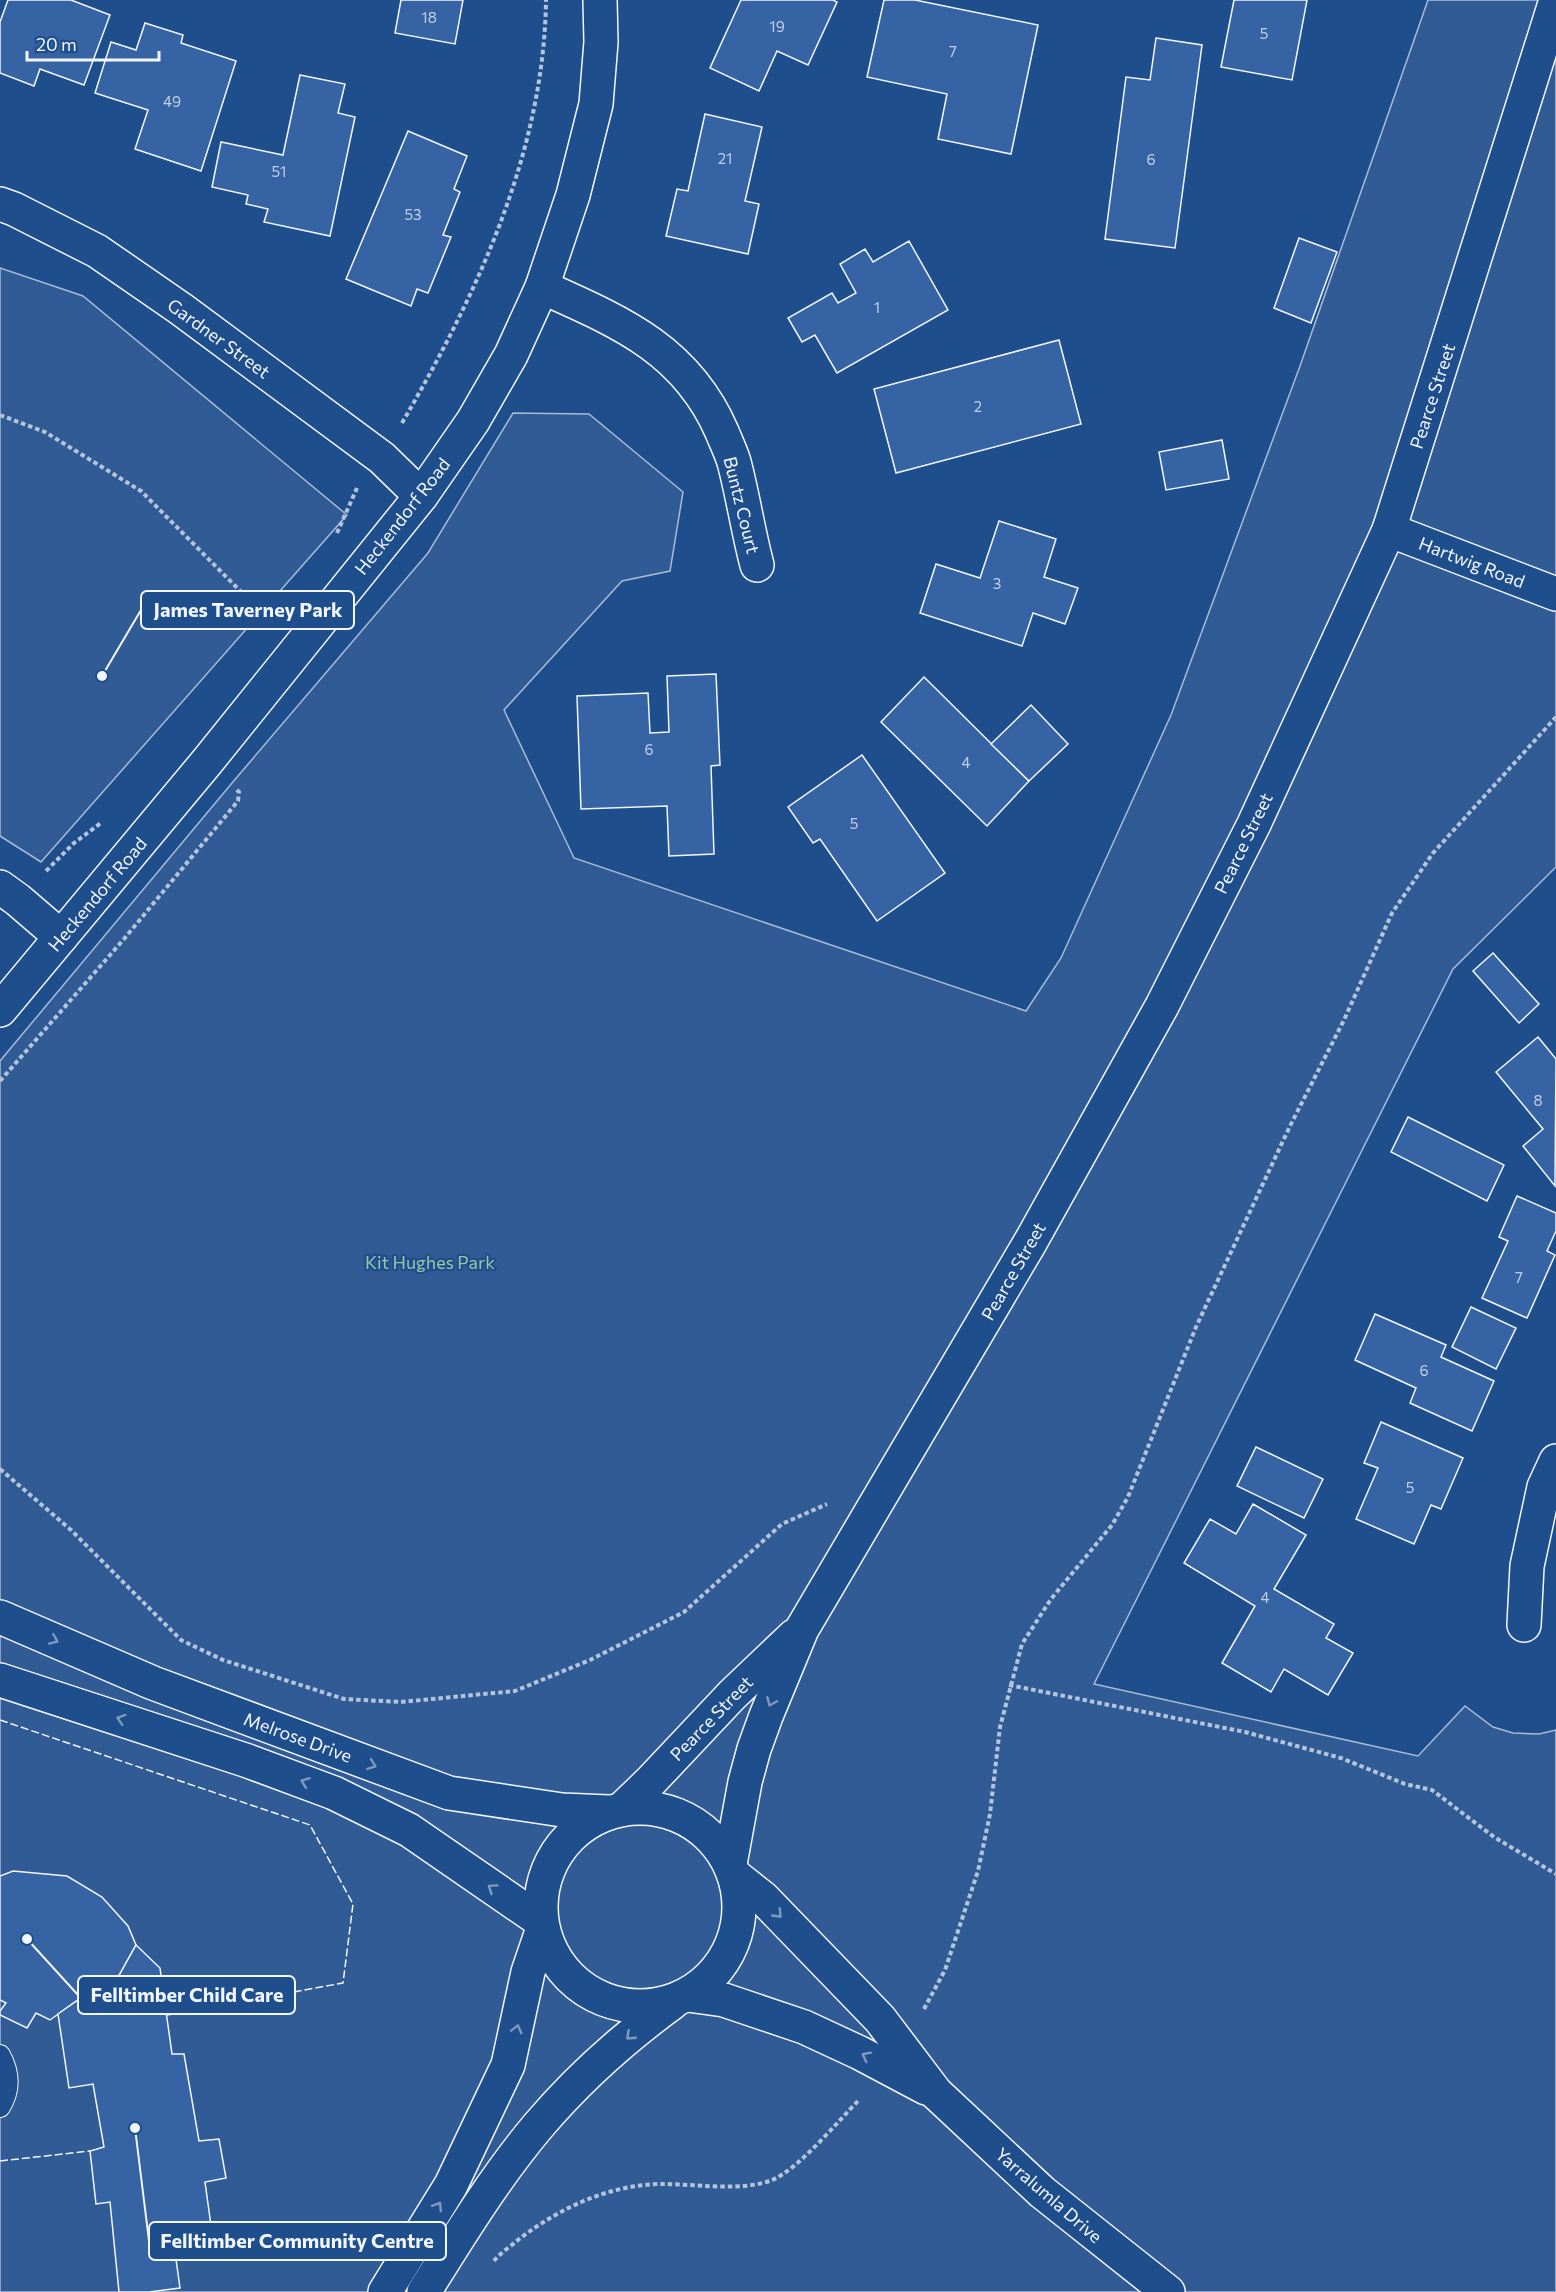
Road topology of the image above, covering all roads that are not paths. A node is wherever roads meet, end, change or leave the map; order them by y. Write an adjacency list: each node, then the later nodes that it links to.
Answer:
1 (600, 0): 4 (main road, Heckendorf Road)
2 (1556, 0): 6 (main road, Pearce Street)
3 (0, 204): 5 (main road, Gardner Street)
4 (542, 287): 5 (main road, Heckendorf Road); 7 (main road, Buntz Court)
5 (421, 496): 10 (main road, Heckendorf Road)
6 (1389, 530): 8 (main road, Hartwig Road); 15 (main road, Pearce Street)
7 (757, 565)
8 (1556, 594)
9 (9, 893): 10 (main road)
10 (61, 937): 11 (main road, Heckendorf Road)
11 (0, 1010)
12 (1556, 1461): 14 (main road)
13 (0, 1617): 17 (main road, Melrose Drive, one-way to 17)
14 (1524, 1625)
15 (802, 1629): 17 (main road, Pearce Street); 18 (main road, Pearce Street, one-way to 18)
16 (0, 1680): 19 (main road, one-way to 16)
17 (615, 1810): 18 (main road); 19 (main road)
18 (732, 1870): 20 (main road); 22 (main road, Yarralumla Drive, one-way to 22)
19 (542, 1926): 20 (main road); 24 (main road, one-way to 19)
20 (682, 1997): 22 (main road, Yarralumla Drive, one-way to 20); 25 (main road, one-way to 25)
21 (0, 2055): 23 (lane)
22 (936, 2093): 26 (main road, Yarralumla Drive)
23 (0, 2107)
24 (385, 2292)
25 (424, 2292)
26 (1168, 2292)

